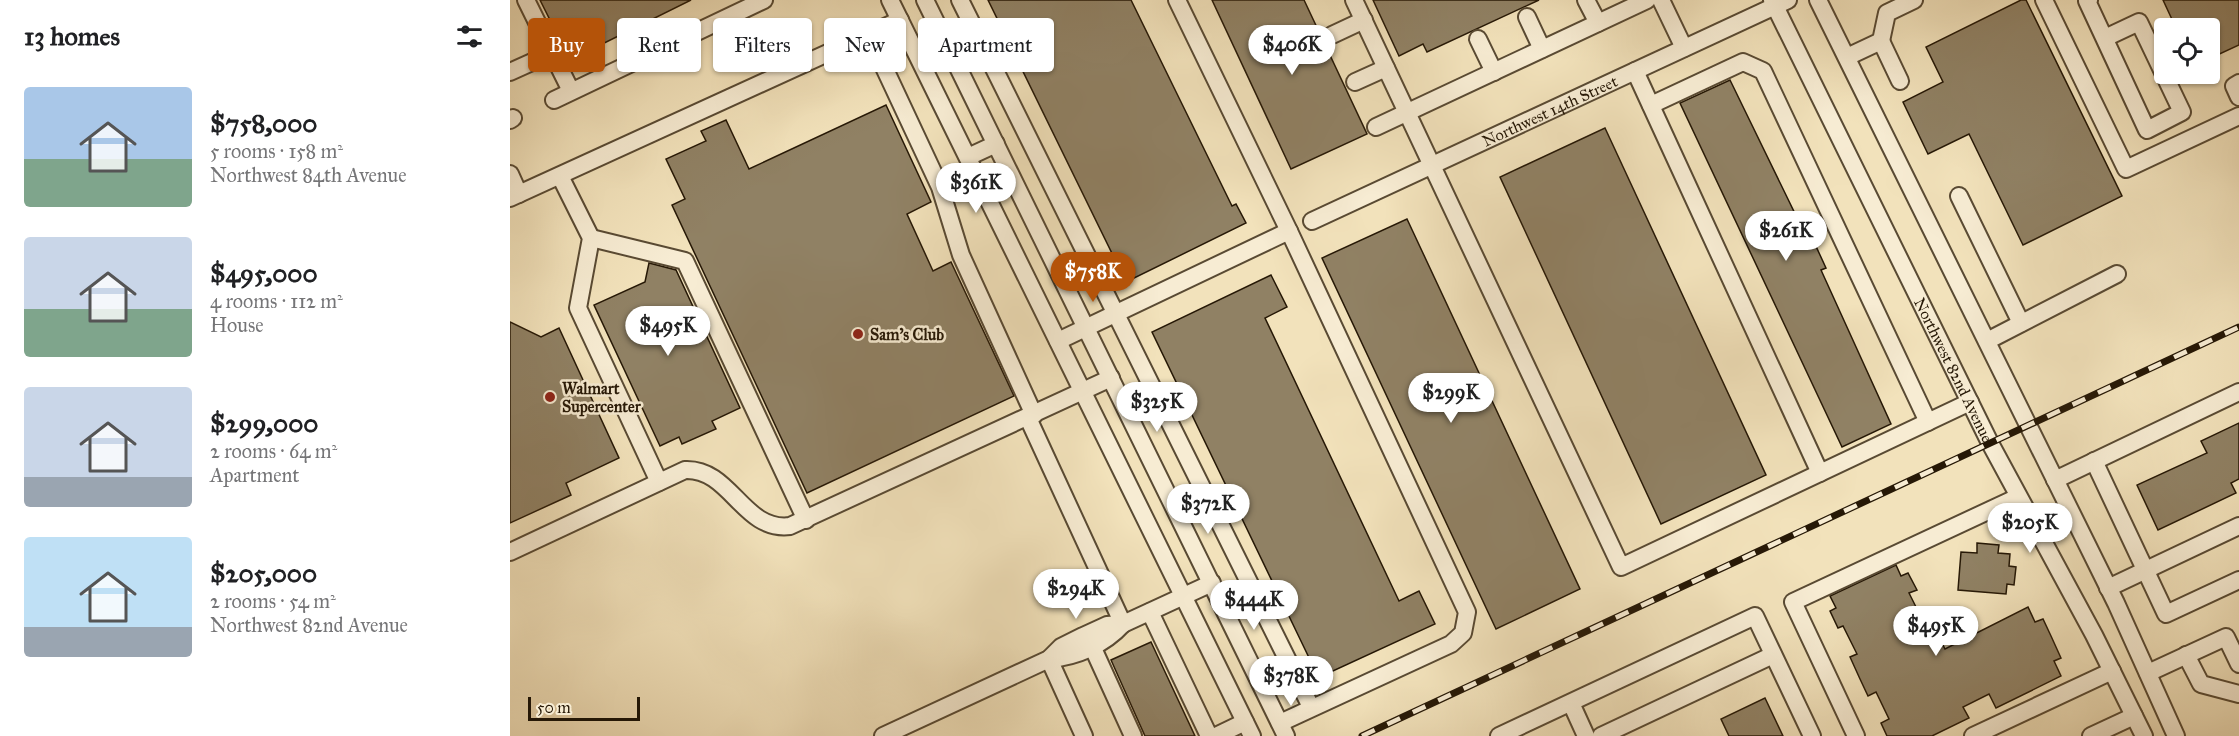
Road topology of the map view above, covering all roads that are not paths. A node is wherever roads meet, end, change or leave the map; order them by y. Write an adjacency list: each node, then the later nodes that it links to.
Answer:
1 (526, 0): 17 (street)
2 (764, 0): 40 (street)
3 (890, 0): 18 (street)
4 (925, 0): 47 (street)
5 (960, 0): 58 (street)
6 (1177, 0): 55 (street)
7 (1354, 0): 19 (street)
8 (1586, 0): 20 (street)
9 (1661, 0): 26 (street)
10 (1818, 0): 29 (street)
11 (1914, 0): 25 (street)
12 (2044, 0): 45 (street)
13 (2090, 0): 23 (street)
14 (1643, 1): 20 (street)
15 (1778, 2): 26 (street, Northwest 14th Street); 66 (street, Northwest 82nd Avenue)
16 (1527, 17): 27 (street)
17 (535, 18)
18 (899, 18)
19 (1364, 20): 22 (street); 31 (street)
20 (1598, 23): 27 (street)
21 (906, 32): 48 (street)
22 (1332, 35)
23 (2105, 38): 23 (street)
24 (1478, 39): 36 (street)
25 (1881, 41): 29 (street); 37 (street)
26 (1684, 48): 32 (street, Northwest 14th Street)
27 (1542, 49): 36 (street)
28 (824, 53): 51 (street)
29 (1846, 57): 62 (street)
30 (528, 64): 33 (street)
31 (1386, 68): 38 (street); 44 (street)
32 (1635, 71): 43 (street); 49 (street, Northwest 14th Street)
33 (510, 72)
34 (562, 72): 40 (street)
35 (885, 72): 67 (street)
36 (1494, 72): 44 (street)
37 (1900, 81)
38 (1355, 82)
39 (2239, 83): 41 (street)
40 (571, 91): 42 (street)
41 (2239, 97)
42 (554, 100)
43 (1651, 105): 68 (street); 70 (street)
44 (1408, 113): 46 (street); 49 (street)
45 (2239, 116)
46 (1376, 127)
47 (996, 144): 48 (street); 60 (street)
48 (968, 157): 61 (street)
49 (1432, 166): 54 (street, Northwest 14th Street); 70 (street)
50 (510, 174): 52 (street)
51 (560, 176): 52 (street); 56 (street)
52 (514, 196)
53 (1959, 196): 59 (street)
54 (1312, 220)
55 (1289, 231): 58 (street); 93 (street)
56 (591, 238): 72 (street); 74 (street)
57 (2117, 274): 59 (street)
58 (1117, 313): 60 (street); 93 (street)
59 (2021, 323): 62 (street)
60 (1086, 328): 61 (street); 63 (street)
61 (1058, 340): 64 (street)
62 (1986, 340): 71 (street)
63 (1111, 378): 64 (street); 79 (street)
64 (1083, 391): 67 (street); 81 (street)
65 (2239, 392): 69 (street)
66 (1970, 402): 68 (street); 73 (street, Northwest 82nd Avenue)
67 (1031, 416): 74 (street); 83 (street)
68 (1928, 422): 70 (street)
69 (2094, 461): 71 (street); 77 (street)
70 (1820, 473)
71 (2055, 480): 80 (street)
72 (659, 482): 74 (street); 76 (street)
73 (2018, 497): 89 (street, Northwest 82nd Avenue); 106 (street)
74 (806, 520)
75 (2239, 526): 77 (street)
76 (510, 552)
77 (2145, 571): 78 (street); 80 (street)
78 (2239, 580)
79 (1212, 583): 81 (street); 96 (street)
80 (2108, 588): 90 (street)
81 (1184, 595): 82 (street); 95 (street)
82 (1150, 612): 83 (street); 100 (street)
83 (1123, 624): 84 (street); 87 (street)
84 (1092, 646): 87 (street); 99 (street)
85 (1773, 655): 92 (street); 104 (street); 105 (street)
86 (2186, 655): 88 (street); 90 (street); 91 (street)
87 (1049, 659): 97 (street); 98 (street)
88 (2239, 664)
89 (2112, 671): 94 (street, Northwest 82nd Avenue); 107 (street)
90 (2148, 673): 110 (street)
91 (2239, 694)
92 (1571, 703): 102 (street); 103 (street)
93 (1311, 707): 96 (street)
94 (2134, 716): 108 (street); 109 (street, Northwest 82nd Avenue)
95 (1249, 729): 101 (street)
96 (1283, 730)
97 (883, 736)
98 (1084, 736)
99 (1133, 736)
100 (1209, 736)
101 (1216, 736)
102 (1499, 736)
103 (1586, 736)
104 (1601, 736)
105 (1812, 736)
106 (1856, 736)
107 (1973, 736)
108 (2091, 736)
109 (2144, 736)
110 (2176, 736)

